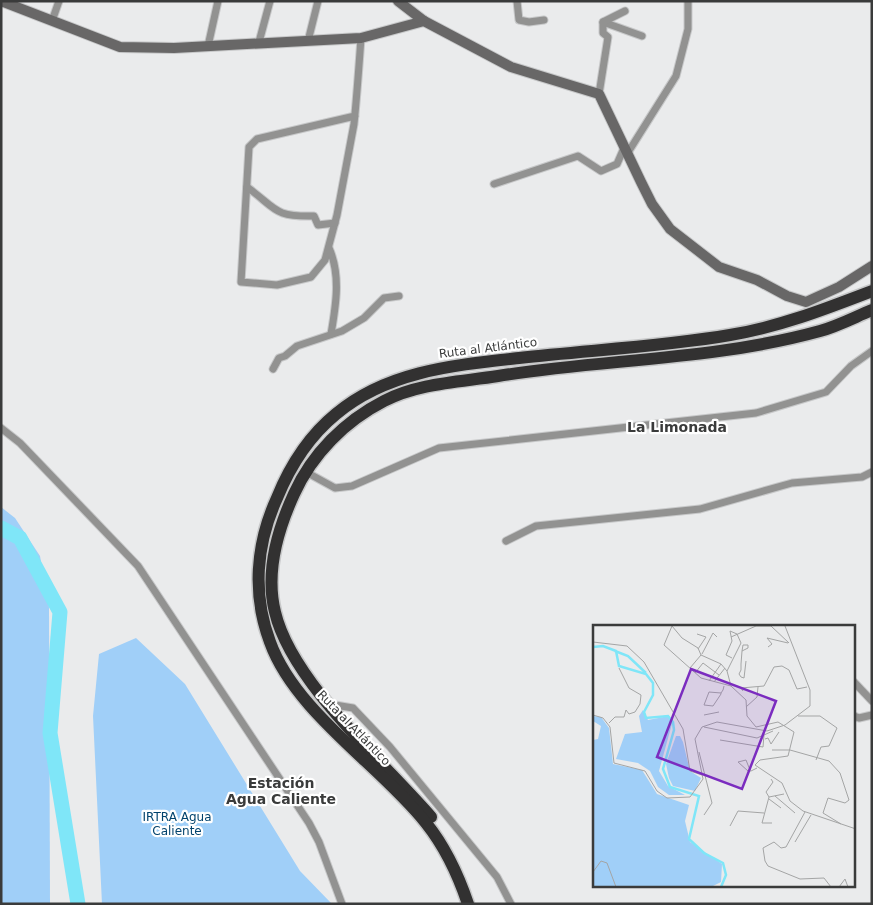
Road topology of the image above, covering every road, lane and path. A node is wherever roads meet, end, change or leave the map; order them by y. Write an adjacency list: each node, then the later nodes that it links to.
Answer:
1 (2, 1): 11 (street)
2 (59, 1): 11 (street)
3 (218, 1): 18 (street)
4 (270, 1): 17 (street)
5 (318, 1): 16 (street)
6 (398, 1): 12 (street)
7 (517, 1): 10 (street)
8 (688, 1): 21 (street)
9 (625, 11): 13 (street)
10 (544, 20)
11 (52, 21): 18 (street)
12 (424, 22): 15 (street); 19 (street)
13 (603, 22): 14 (street); 19 (street)
14 (642, 36)
15 (361, 38): 16 (street); 20 (street)
16 (308, 41): 17 (street)
17 (260, 42): 18 (street)
18 (208, 46)
19 (599, 94): 21 (street)
20 (355, 116): 23 (street); 24 (street)
21 (625, 151): 22 (street); 26 (street)
22 (494, 184)
23 (247, 187): 24 (street); 25 (street)
24 (335, 223): 25 (street)
25 (328, 248): 30 (street)
26 (872, 266)
27 (872, 291): 43 (highway, Ruta al Atlántico)
28 (399, 296): 30 (street)
29 (872, 310): 34 (highway, Ruta al Atlántico)
30 (331, 334): 32 (street)
31 (872, 351): 34 (street)
32 (273, 369)
33 (1, 428): 42 (street)
34 (306, 472): 39 (highway, Ruta al Atlántico)
35 (872, 472): 36 (street)
36 (506, 541)
37 (856, 684): 38 (street)
38 (872, 702)
39 (329, 704): 44 (highway, Ruta al Atlántico); 45 (street)
40 (872, 715): 41 (street)
41 (856, 717)
42 (342, 904)
43 (468, 904)
44 (476, 904)
45 (511, 904)

